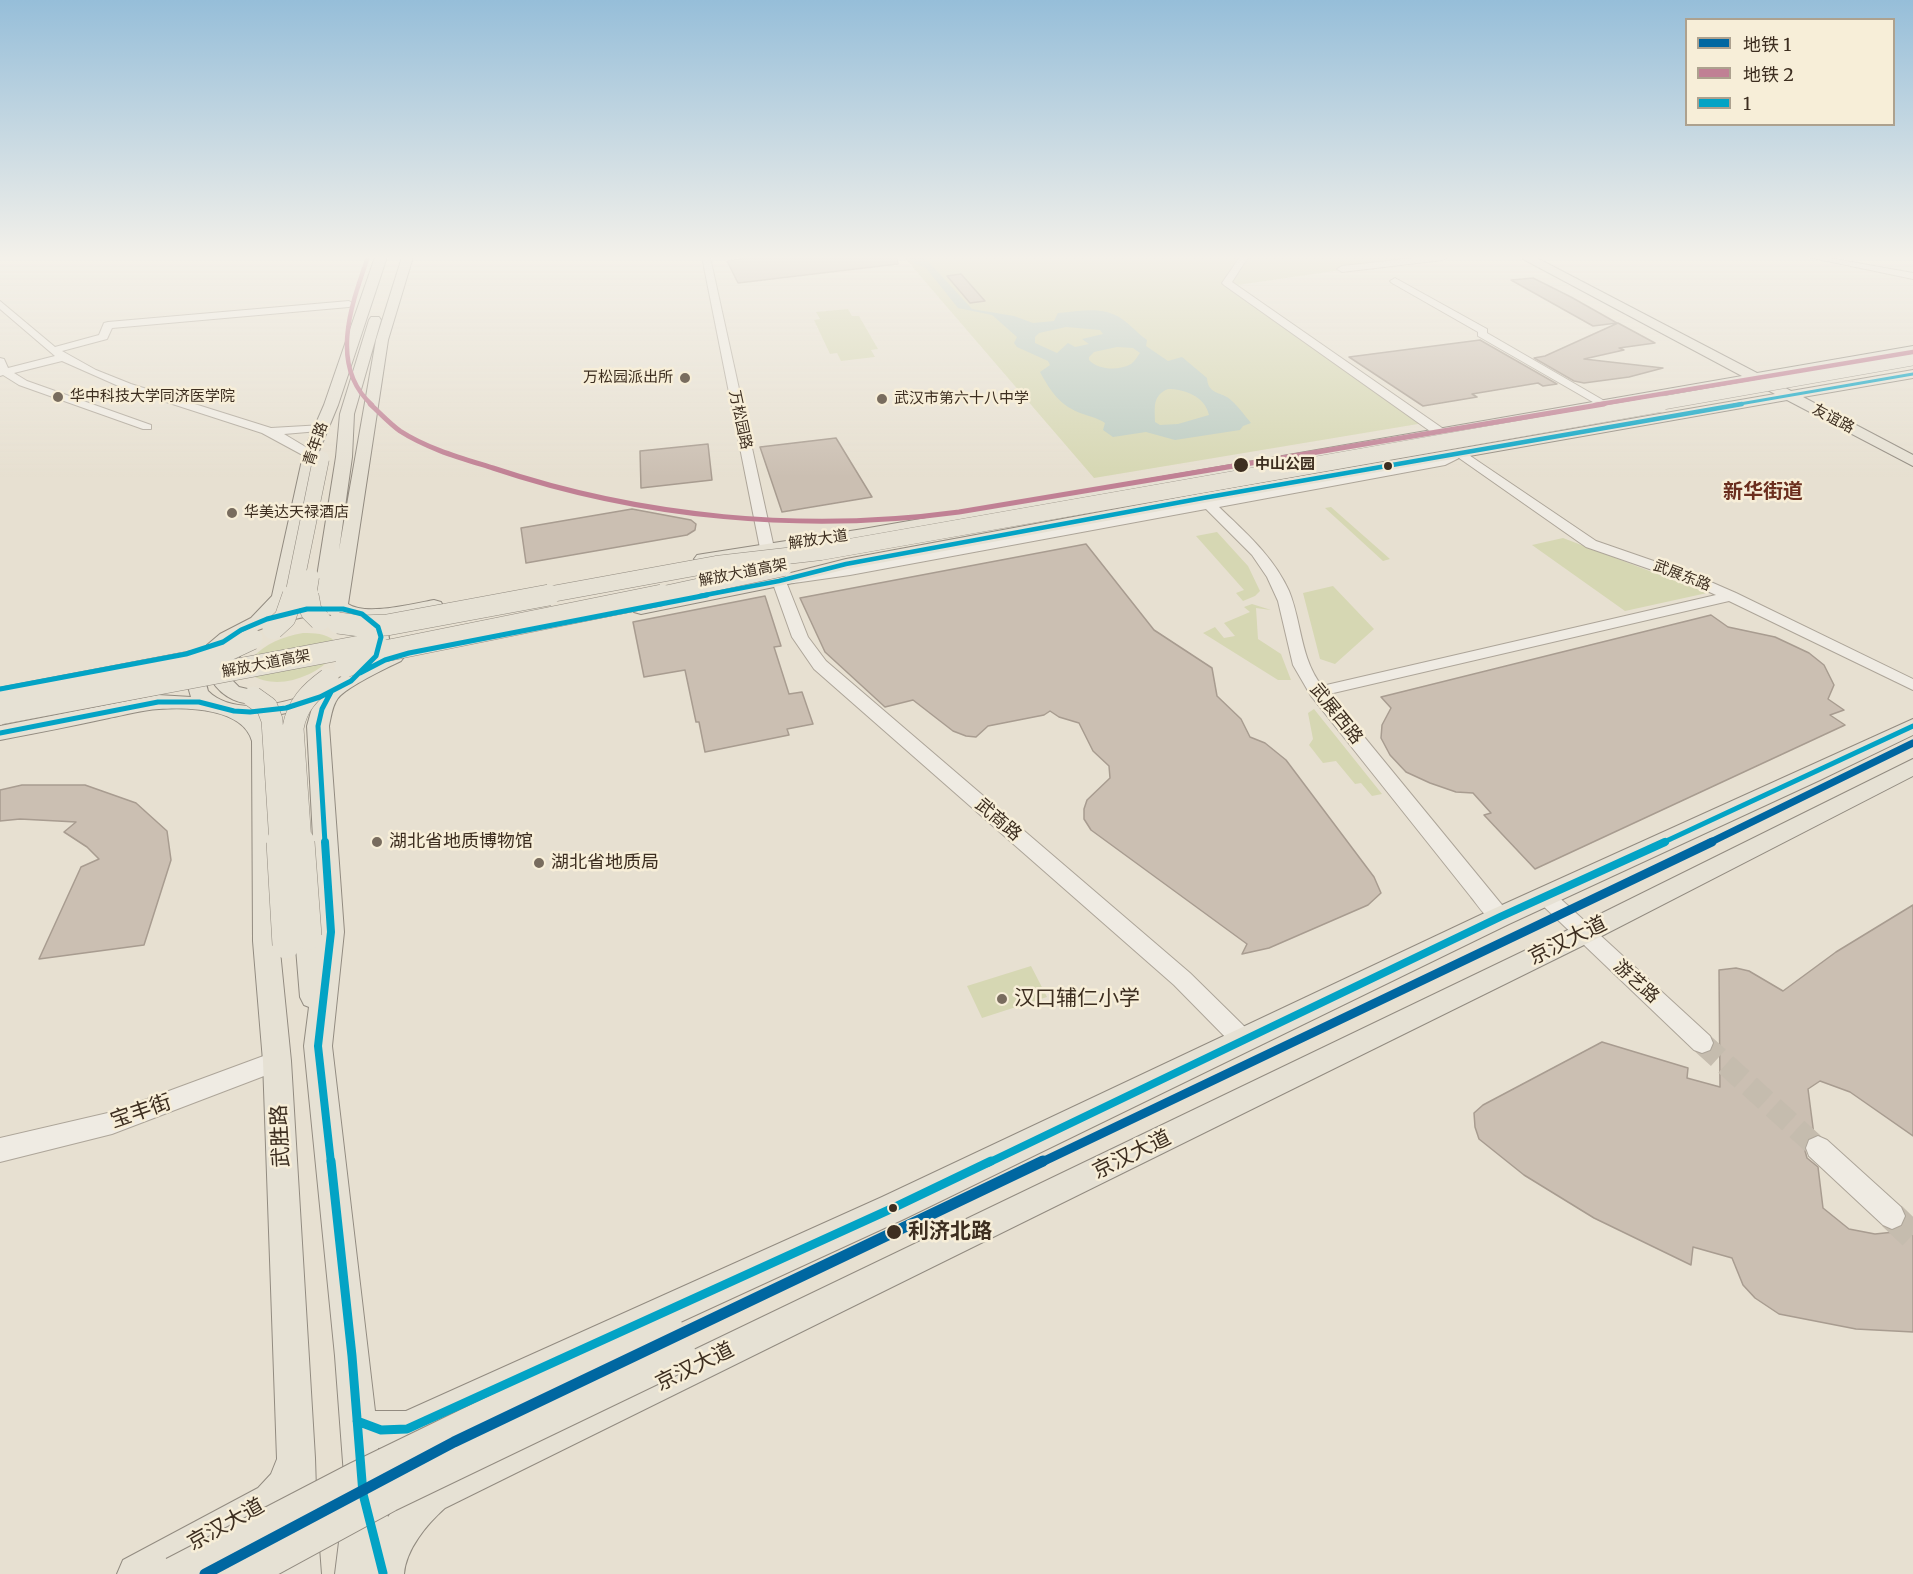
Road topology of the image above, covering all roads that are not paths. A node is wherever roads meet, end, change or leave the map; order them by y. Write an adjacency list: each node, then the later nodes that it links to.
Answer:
1 (32, 330): 15 (street)
2 (106, 330): 15 (street)
3 (340, 330): 17 (main road)
4 (356, 330): 32 (main road, 青年路)
5 (372, 330): 22 (main road, 青年路)
6 (384, 330): 12 (main road)
7 (721, 330): 14 (street, 万松园路)
8 (1294, 330): 40 (street)
9 (1482, 330): 34 (street)
10 (1668, 330): 18 (main road)
11 (1683, 330): 19 (main road)
12 (383, 335): 22 (main road); 50 (main road)
13 (739, 348): 14 (street)
14 (725, 349): 46 (street, 万松园路)
15 (55, 350): 20 (street)
16 (1913, 350): 24 (main road, 解放大道)
17 (333, 351)
18 (1716, 356): 28 (main road); 29 (main road)
19 (1733, 356): 24 (main road); 28 (main road)
20 (64, 357): 25 (street); 39 (street)
21 (1913, 359): 47 (main road, 解放大道高架, bridge)
22 (361, 364): 35 (main road, 青年路)
23 (1913, 364): 47 (main road, 解放大道高架)
24 (1821, 365): 28 (main road, 解放大道)
25 (2, 368): 37 (street)
26 (327, 372): 32 (main road)
27 (1913, 374): 30 (main road, 解放大道)
28 (1761, 376): 29 (main road, 解放大道); 31 (main road, 友谊路)
29 (1709, 384): 34 (main road, 解放大道)
30 (1836, 387): 31 (main road, 解放大道); 36 (main road)
31 (1796, 394): 33 (main road, 解放大道); 36 (main road, 友谊路)
32 (332, 402): 38 (main road, 青年路); 43 (main road)
33 (1749, 402): 36 (main road); 42 (main road, 解放大道)
34 (1602, 403): 40 (main road, 解放大道)
35 (347, 414): 43 (main road); 50 (main road, 青年路)
36 (1834, 415): 41 (main road, 友谊路); 44 (main road, 友谊路)
37 (147, 427)
38 (319, 427): 39 (street); 43 (main road, 青年路)
39 (267, 431): 43 (street)
40 (1441, 433): 46 (main road, 解放大道)
41 (1913, 452)
42 (1460, 453): 45 (main road, 解放大道); 49 (street, 武展东路)
43 (321, 457): 50 (main road, bridge); 51 (main road, bridge); 52 (main road, 青年路)
44 (1913, 461)
45 (1206, 501): 48 (main road, 解放大道); 59 (street, 武展西路)
46 (767, 548): 50 (main road, 解放大道)
47 (823, 554): 50 (main road, bridge); 54 (main road, bridge); 61 (main road, 解放大道高架, bridge); 63 (main road, 解放大道高架, bridge)
48 (779, 581): 54 (main road, 解放大道); 72 (street, 武商路)
49 (1731, 596): 55 (street, 武展东路); 59 (street)
50 (340, 615): 51 (main road, bridge); 52 (main road); 54 (main road, bridge)
51 (273, 629): 52 (main road)
52 (252, 632): 53 (main road); 56 (main road, bridge); 60 (main road, bridge)
53 (223, 642): 57 (main road); 62 (main road)
54 (353, 670): 58 (main road); 71 (main road, bridge)
55 (1913, 685)
56 (225, 687): 64 (main road); 71 (main road, bridge)
57 (0, 689)
58 (331, 692): 62 (main road); 74 (main road)
59 (1317, 692): 69 (street, 武展西路)
60 (0, 698)
61 (0, 706)
62 (223, 708): 66 (main road); 75 (main road, 武胜路)
63 (0, 714)
64 (0, 723)
65 (1913, 726): 68 (main road)
66 (0, 733)
67 (1913, 767): 70 (main road, 京汉大道)
68 (1545, 896): 69 (main road); 70 (street, 游艺路)
69 (1500, 916): 72 (main road)
70 (1583, 934): 73 (street, 游艺路); 80 (main road, 京汉大道)
71 (297, 941): 74 (main road); 75 (main road)
72 (1243, 1040): 79 (main road)
73 (1702, 1043)
74 (318, 1046): 82 (main road)
75 (278, 1061): 77 (street, 宝丰街); 83 (main road, 武胜路)
76 (1818, 1148): 78 (street)
77 (0, 1150)
78 (1892, 1216)
79 (789, 1255): 81 (main road); 82 (main road)
80 (816, 1307): 81 (main road); 89 (main road, 京汉大道)
81 (673, 1342): 85 (main road, bridge); 86 (main road, bridge)
82 (357, 1421): 89 (main road)
83 (297, 1474): 84 (main road, 京汉大道); 87 (main road, 武胜路); 88 (main road)
84 (137, 1574)
85 (174, 1574)
86 (243, 1574)
87 (281, 1574)
88 (301, 1574)
89 (374, 1574)

